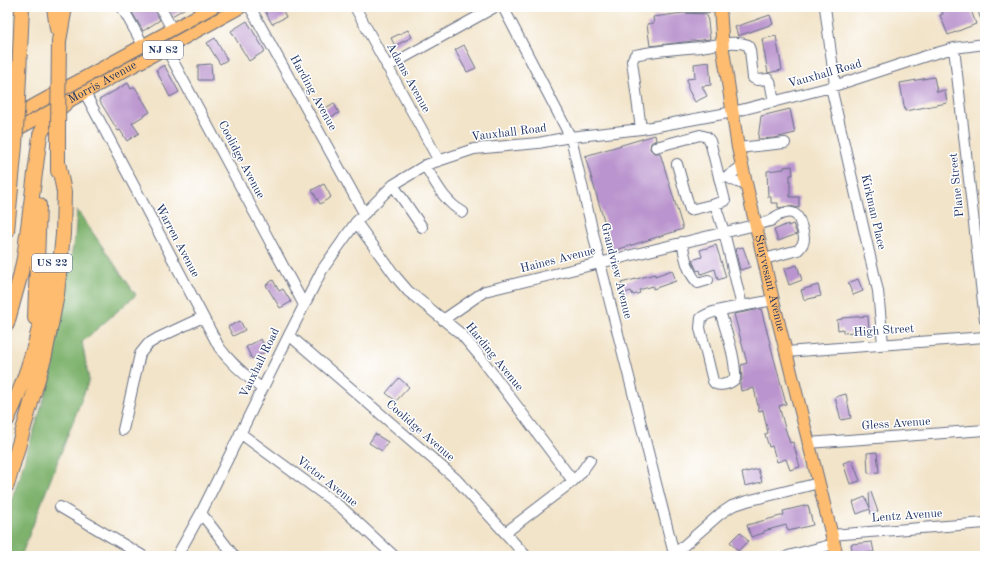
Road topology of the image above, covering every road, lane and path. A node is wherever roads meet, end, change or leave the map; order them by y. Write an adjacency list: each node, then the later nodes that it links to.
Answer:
1 (22, 7): 34 (highway, bridge)
2 (54, 7): 19 (highway)
3 (59, 7): 19 (highway, US 22)
4 (64, 7): 19 (highway)
5 (122, 7): 22 (street)
6 (160, 7): 18 (street)
7 (213, 7): 18 (main road, Morris Avenue / NJ 82)
8 (241, 7): 23 (main road, Morris Avenue / NJ 82)
9 (250, 7): 49 (street, Harding Avenue)
10 (355, 7): 25 (street, Adams Avenue)
11 (496, 7): 25 (street)
12 (503, 7): 33 (street, Grandview Avenue)
13 (685, 7): 14 (street)
14 (720, 7): 20 (main road, Stuyvesant Avenue)
15 (825, 7): 26 (street, Kirkman Place)
16 (983, 7): 17 (street)
17 (985, 15)
18 (172, 29): 22 (main road, Morris Avenue / NJ 82)
19 (59, 41): 40 (highway, US 22, bridge)
20 (723, 44): 29 (street); 30 (main road, Stuyvesant Avenue); 32 (street)
21 (985, 44): 24 (street, Vauxhall Road)
22 (143, 45): 31 (main road, Morris Avenue / NJ 82)
23 (166, 48): 27 (main road, Morris Avenue / NJ 82); 60 (street, Coolidge Avenue)
24 (954, 48): 26 (street, Vauxhall Road); 65 (street, Plane Street)
25 (387, 67): 39 (street, Adams Avenue)
26 (833, 86): 29 (street, Vauxhall Road); 69 (street, Kirkman Place)
27 (84, 93): 28 (main road, Morris Avenue / NJ 82); 63 (street, Warren Avenue)
28 (67, 102): 34 (main road, Morris Avenue / NJ 82); 36 (highway)
29 (774, 102): 30 (street, Vauxhall Road)
30 (733, 112): 32 (street, Vauxhall Road); 38 (main road, Stuyvesant Avenue)
31 (7, 120)
32 (641, 129): 33 (street, Vauxhall Road)
33 (570, 137): 39 (street, Vauxhall Road); 57 (street, Grandview Avenue)
34 (11, 140): 53 (highway)
35 (785, 143): 38 (street)
36 (38, 145): 66 (highway); 71 (highway)
37 (656, 146): 44 (street)
38 (738, 148): 43 (main road, Stuyvesant Avenue)
39 (439, 161): 42 (street, Vauxhall Road)
40 (58, 162): 71 (highway, US 22); 81 (highway)
41 (677, 164): 47 (street)
42 (425, 165): 45 (street, Vauxhall Road); 48 (street)
43 (742, 166): 44 (street); 46 (main road, Stuyvesant Avenue)
44 (723, 178): 46 (street); 47 (street)
45 (393, 184): 49 (street, Vauxhall Road); 52 (street)
46 (747, 185): 51 (main road, Stuyvesant Avenue)
47 (715, 204): 54 (street)
48 (463, 212)
49 (364, 213): 50 (street, Vauxhall Road)
50 (356, 222): 60 (street, Vauxhall Road); 64 (street, Harding Avenue)
51 (756, 224): 54 (street, Haines Avenue); 56 (main road, Stuyvesant Avenue); 56 (street, Haines Avenue)
52 (422, 227)
53 (7, 231)
54 (724, 232): 55 (street, Haines Avenue); 61 (street)
55 (682, 242): 57 (street, Haines Avenue); 58 (street)
56 (764, 259): 59 (main road, Stuyvesant Avenue)
57 (600, 263): 64 (street, Haines Avenue); 87 (street, Grandview Avenue)
58 (708, 280)
59 (773, 300): 61 (street); 70 (main road, Stuyvesant Avenue)
60 (304, 305): 67 (street, Vauxhall Road)
61 (742, 306): 62 (street)
62 (720, 311): 62 (street)
63 (203, 317): 72 (street, Warren Avenue); 74 (street)
64 (443, 320): 79 (street, Harding Avenue)
65 (985, 320)
66 (7, 324)
67 (288, 335): 72 (street, Vauxhall Road); 85 (street, Coolidge Avenue)
68 (985, 337): 69 (street, High Street)
69 (883, 344): 70 (street, High Street)
70 (786, 352): 77 (main road, Stuyvesant Avenue)
71 (29, 362): 73 (highway, US 22)
72 (262, 389): 76 (street, Vauxhall Road)
73 (7, 420)
74 (123, 430)
75 (985, 430): 77 (street, Gless Avenue)
76 (240, 433): 83 (street, Vauxhall Road); 91 (street, Victor Avenue)
77 (808, 443): 80 (main road, Stuyvesant Avenue)
78 (590, 460): 79 (street)
79 (573, 481): 85 (street)
80 (819, 483): 86 (main road, Stuyvesant Avenue); 87 (street)
81 (7, 485)
82 (60, 508): 88 (street)
83 (201, 513): 89 (street, Vauxhall Road); 90 (street)
84 (985, 523): 86 (street, Lentz Avenue)
85 (505, 533): 92 (street, Coolidge Avenue)
86 (832, 539): 93 (street, Lentz Avenue); 94 (main road, Stuyvesant Avenue)
87 (673, 555)
88 (143, 556)
89 (177, 556)
90 (234, 556)
91 (394, 556)
92 (526, 556)
93 (788, 556)
94 (837, 556)

